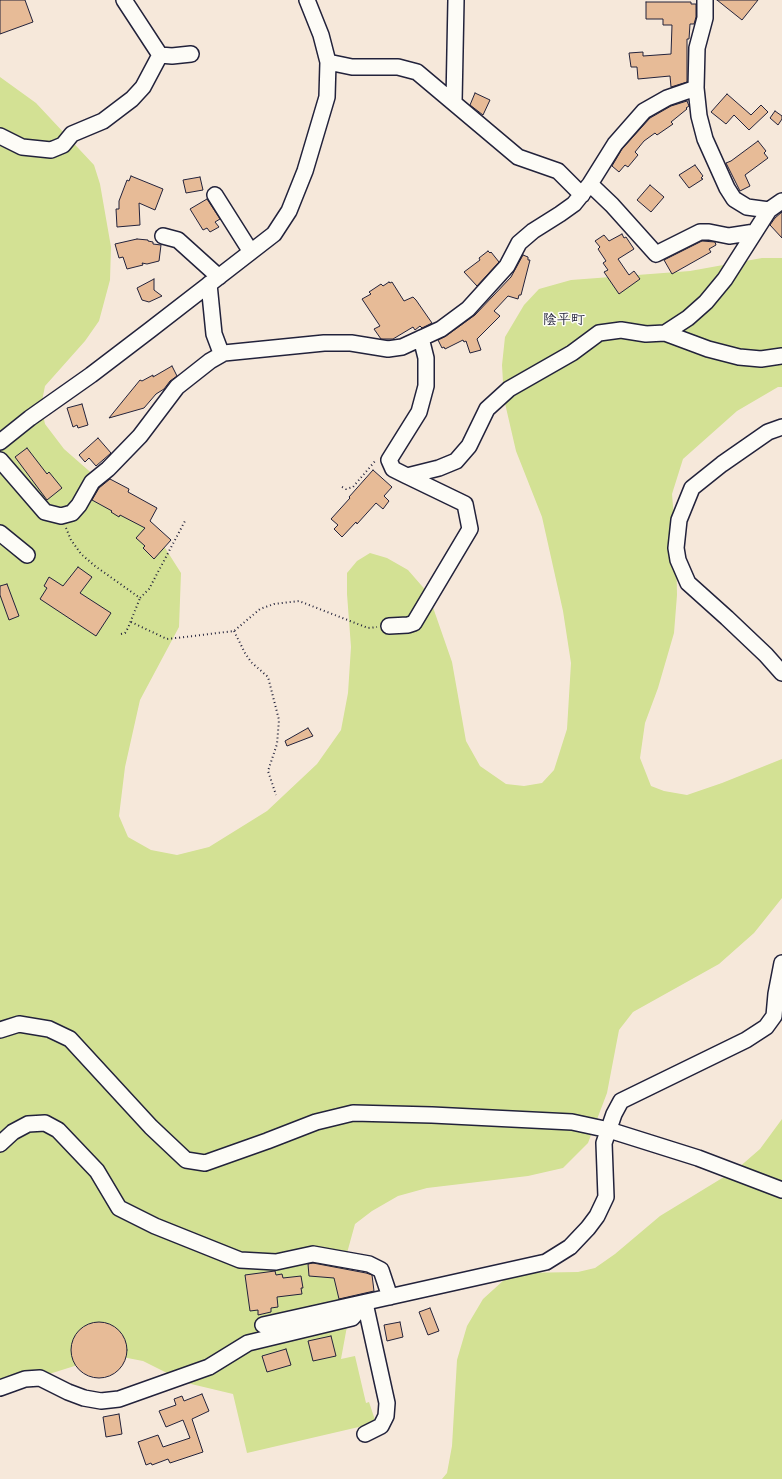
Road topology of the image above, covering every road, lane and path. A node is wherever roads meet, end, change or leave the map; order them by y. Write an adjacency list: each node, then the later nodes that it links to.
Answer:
1 (124, 0): 5 (street)
2 (307, 0): 7 (street)
3 (456, 0): 9 (street)
4 (705, 0): 8 (street)
5 (160, 54): 6 (street); 10 (street)
6 (192, 54)
7 (328, 62): 9 (street); 17 (street)
8 (696, 88): 11 (street); 14 (street)
9 (454, 102): 11 (street)
10 (0, 136)
11 (586, 189): 15 (street); 20 (street)
12 (215, 195): 17 (street)
13 (782, 201): 14 (street)
14 (768, 210): 15 (street)
15 (755, 232): 19 (street)
16 (163, 236): 18 (street)
17 (251, 252): 18 (street)
18 (214, 281): 21 (street); 24 (street)
19 (665, 333): 22 (street); 27 (street)
20 (421, 338): 21 (street); 26 (street)
21 (224, 353): 29 (street)
22 (782, 356)
23 (782, 427): 38 (street)
24 (0, 442)
25 (0, 460): 29 (street)
26 (389, 460): 27 (street); 28 (path)
27 (407, 476): 35 (street)
28 (342, 487)
29 (61, 516): 33 (path)
30 (186, 521): 33 (path)
31 (0, 533): 32 (street)
32 (27, 555)
33 (140, 598): 34 (path)
34 (131, 622): 36 (path); 37 (path)
35 (389, 626): 36 (path)
36 (234, 631): 39 (path)
37 (121, 634)
38 (782, 673)
39 (276, 795)
40 (782, 963): 42 (street)
41 (0, 1030): 42 (street)
42 (609, 1130): 44 (street); 45 (street)
43 (0, 1144): 45 (street)
44 (782, 1190)
45 (390, 1297): 46 (street)
46 (364, 1303): 47 (street); 48 (street); 49 (street)
47 (263, 1325)
48 (0, 1388)
49 (365, 1434)

